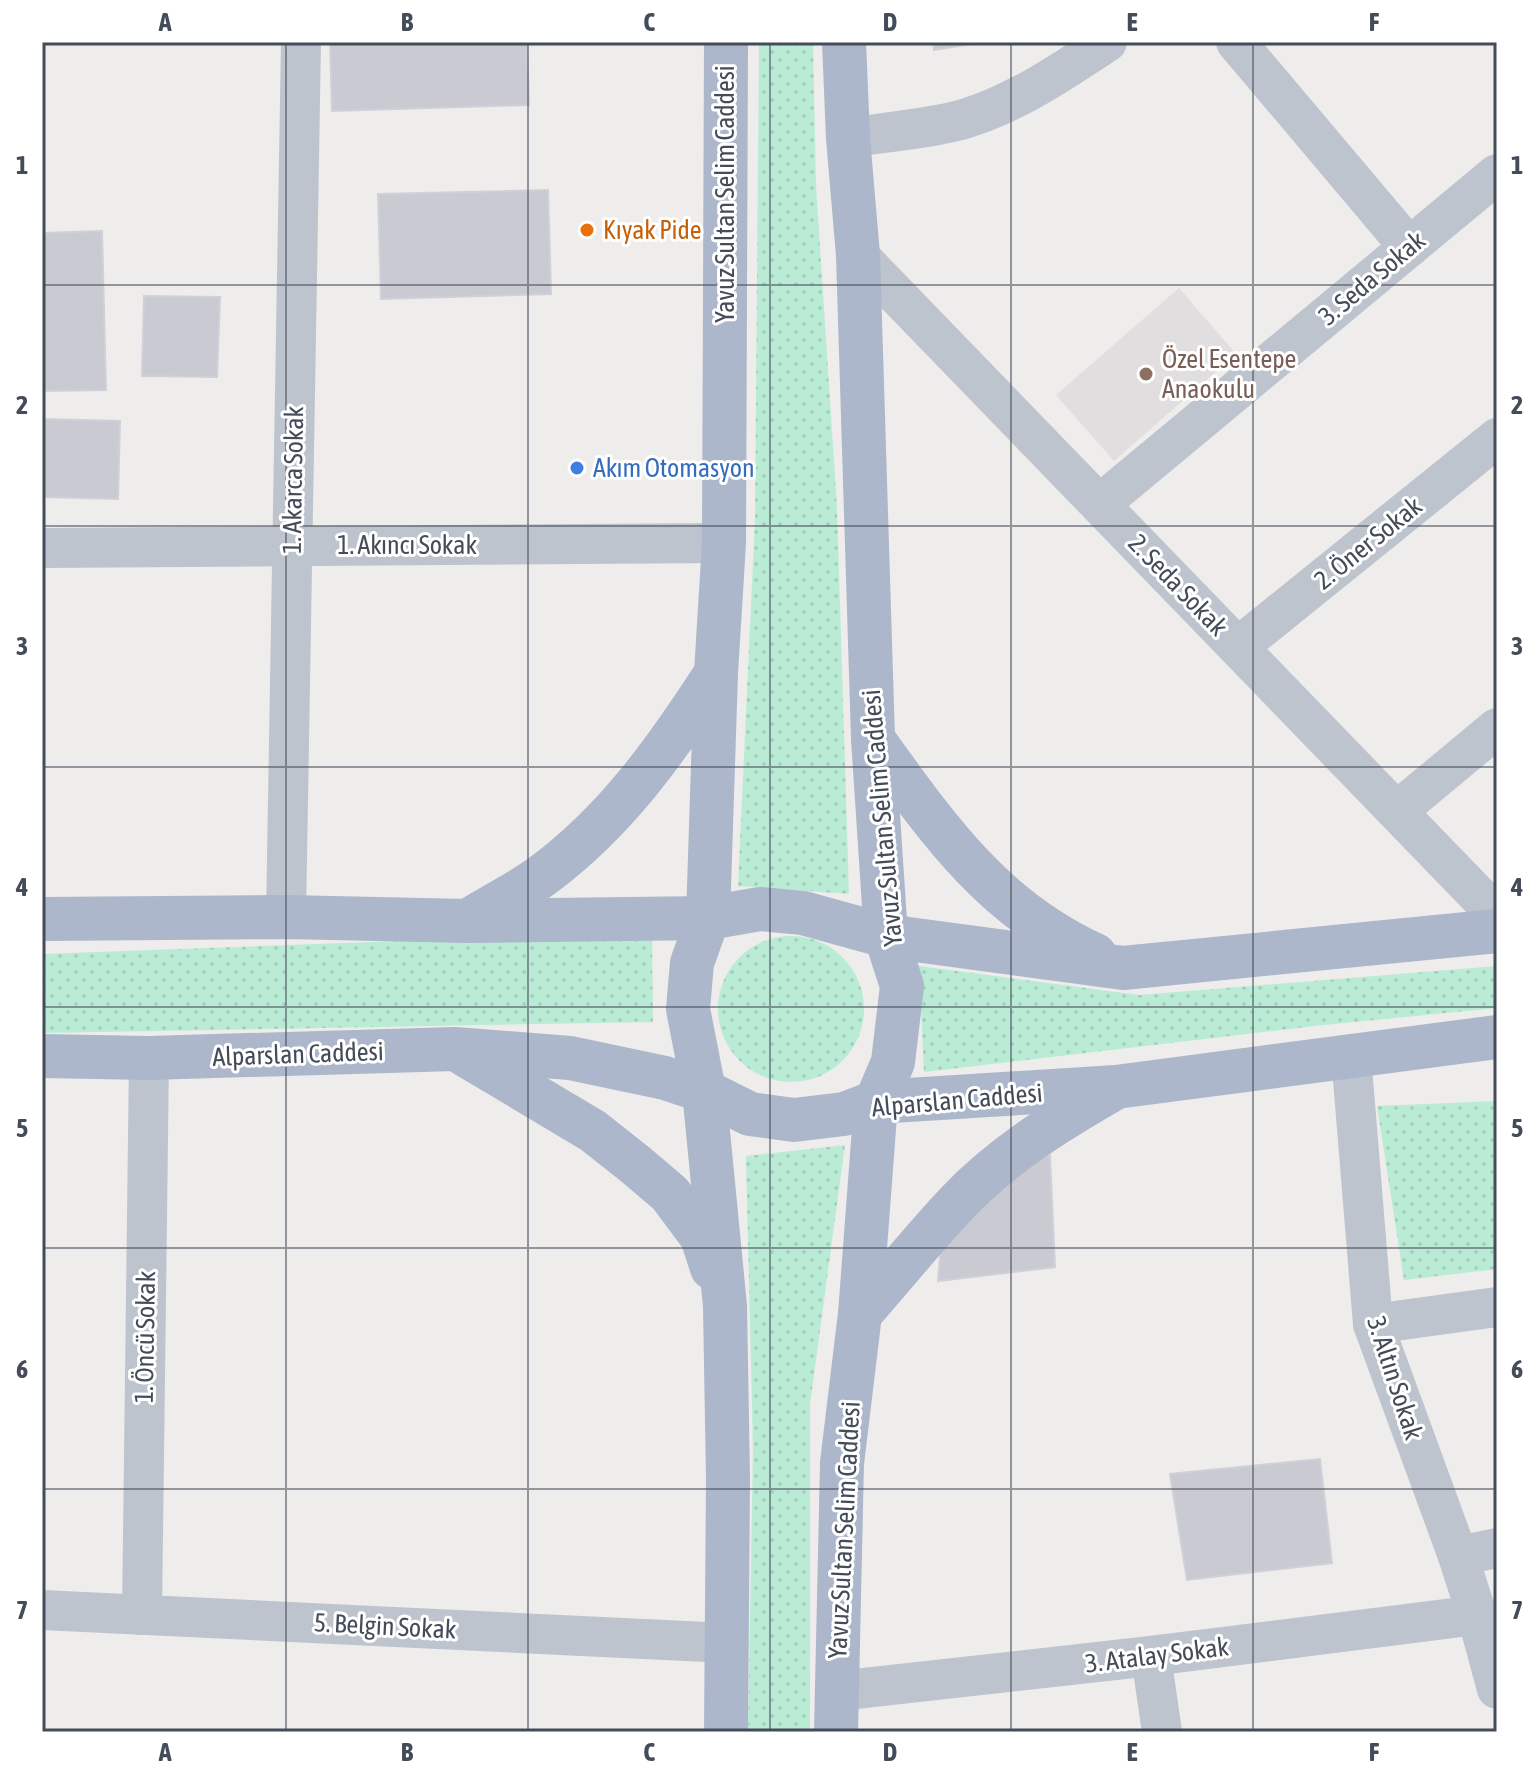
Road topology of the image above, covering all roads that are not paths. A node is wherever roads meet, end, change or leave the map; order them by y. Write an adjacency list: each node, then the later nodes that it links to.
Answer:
1 (301, 42): 13 (street, 1. Akarca Sokak)
2 (726, 42): 12 (main road, Yavuz Sultan Selim Caddesi)
3 (844, 42): 6 (main road, Yavuz Sultan Selim Caddesi)
4 (1107, 42): 6 (street)
5 (1236, 42): 8 (street)
6 (848, 138): 9 (main road, Yavuz Sultan Selim Caddesi)
7 (1497, 174): 8 (street, 3. Seda Sokak)
8 (1409, 247): 11 (street, 3. Seda Sokak)
9 (858, 255): 11 (street, 2. Seda Sokak); 18 (main road, Yavuz Sultan Selim Caddesi)
10 (1497, 438): 15 (street, 2. Öner Sokak)
11 (1100, 504): 15 (street, 2. Seda Sokak)
12 (724, 543): 13 (street, 1. Akıncı Sokak); 16 (main road, Yavuz Sultan Selim Caddesi)
13 (292, 546): 14 (street, 1. Akıncı Sokak); 21 (street, 1. Akarca Sokak)
14 (42, 548)
15 (1238, 647): 19 (street, 2. Seda Sokak)
16 (716, 673): 22 (main road, Yavuz Sultan Selim Caddesi); 24 (main road)
17 (1497, 728): 19 (street)
18 (873, 739): 26 (main road, Yavuz Sultan Selim Caddesi); 27 (main road)
19 (1397, 811): 20 (street, 2. Seda Sokak)
20 (1497, 915)
21 (286, 917): 23 (main road); 24 (main road)
22 (708, 918): 24 (main road); 26 (main road); 34 (main road, Yavuz Sultan Selim Caddesi)
23 (42, 919)
24 (468, 921)
25 (1497, 931): 27 (main road)
26 (886, 936): 27 (main road); 35 (main road, Yavuz Sultan Selim Caddesi)
27 (1123, 968)
28 (1497, 1037): 30 (main road, Alparslan Caddesi)
29 (455, 1049): 32 (main road, Alparslan Caddesi); 34 (main road, Alparslan Caddesi); 36 (main road)
30 (1351, 1055): 33 (main road, Alparslan Caddesi); 39 (street, 3. Altın Sokak)
31 (42, 1056): 32 (main road, Alparslan Caddesi)
32 (149, 1058): 43 (street, 1. Öncü Sokak)
33 (1116, 1087): 35 (main road, Alparslan Caddesi); 38 (main road)
34 (704, 1091): 35 (main road, Alparslan Caddesi); 36 (main road, Yavuz Sultan Selim Caddesi)
35 (876, 1102): 38 (main road, Yavuz Sultan Selim Caddesi)
36 (725, 1306): 45 (main road, Yavuz Sultan Selim Caddesi)
37 (1497, 1307): 39 (street)
38 (860, 1314): 48 (main road, Yavuz Sultan Selim Caddesi)
39 (1373, 1324): 41 (street, 3. Altın Sokak)
40 (1497, 1548): 41 (street)
41 (1458, 1556): 44 (street, 3. Altın Sokak)
42 (42, 1610): 43 (street, 5. Belgin Sokak)
43 (142, 1615): 45 (street, 5. Belgin Sokak)
44 (1477, 1615): 46 (street, 3. Atalay Sokak); 47 (street, 3. Altın Sokak)
45 (728, 1643): 49 (main road, Yavuz Sultan Selim Caddesi)
46 (1151, 1656): 48 (street, 3. Atalay Sokak); 50 (street)
47 (1497, 1689)
48 (836, 1712)
49 (726, 1732)
50 (1162, 1732)

